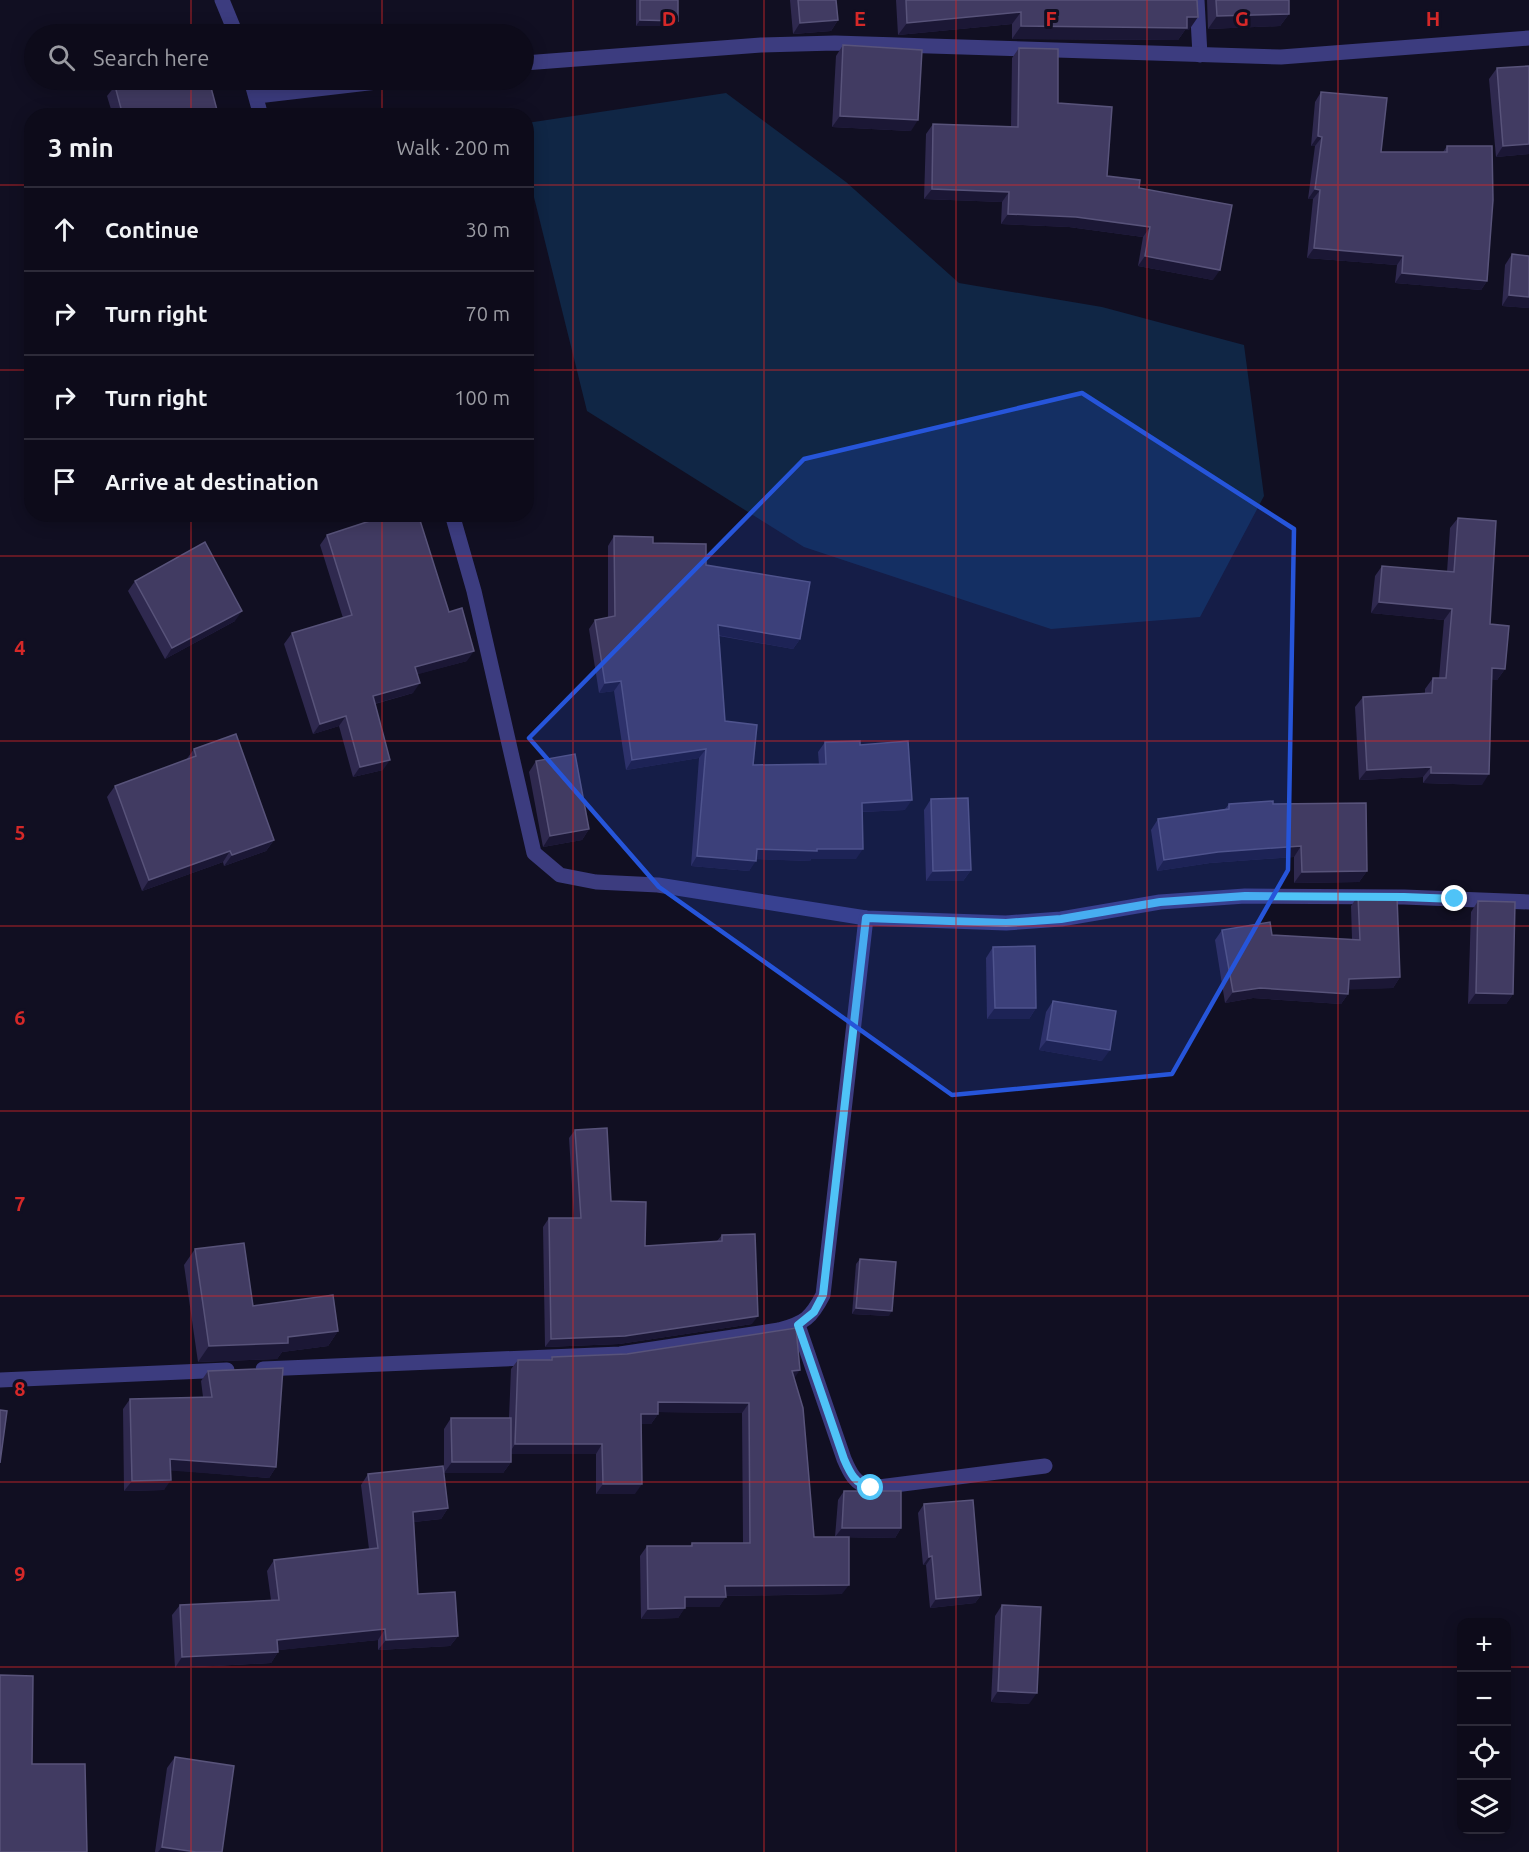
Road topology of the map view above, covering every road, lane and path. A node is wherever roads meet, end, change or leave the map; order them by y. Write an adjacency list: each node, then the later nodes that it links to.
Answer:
1 (222, 0): 3 (street)
2 (1197, 0): 5 (street)
3 (232, 24)
4 (1529, 38): 5 (street)
5 (1200, 55): 6 (street)
6 (534, 62)
7 (255, 90): 9 (street)
8 (308, 90): 9 (street)
9 (257, 96): 10 (street)
10 (259, 108)
11 (454, 522): 13 (street)
12 (1529, 902): 13 (street)
13 (866, 918): 14 (street)
14 (798, 1325): 15 (street); 16 (street)
15 (0, 1380)
16 (1045, 1466)

